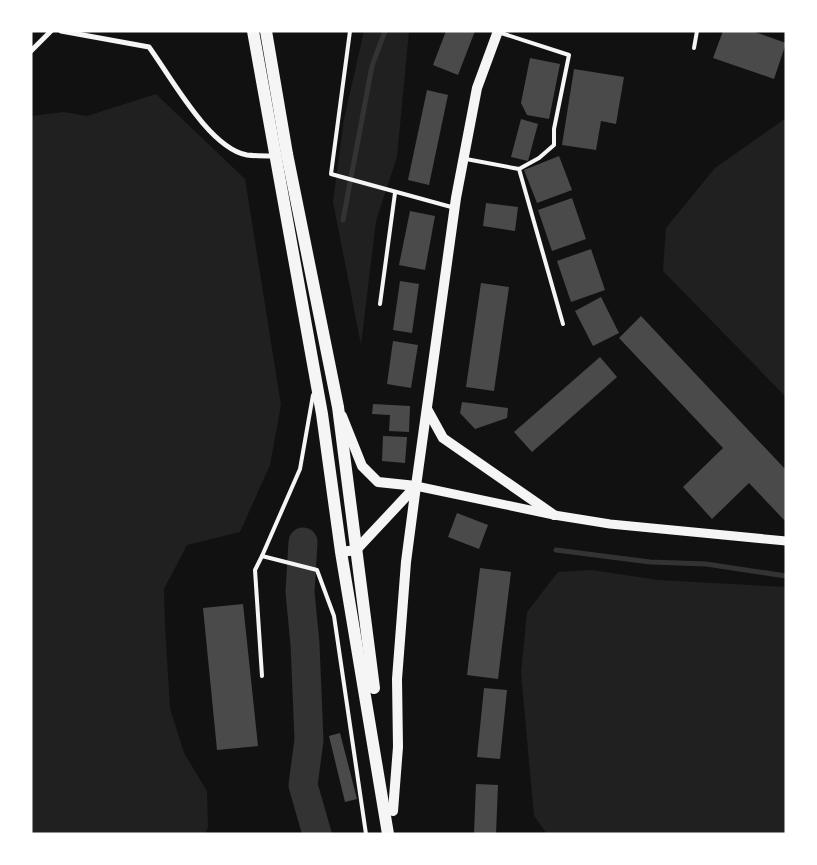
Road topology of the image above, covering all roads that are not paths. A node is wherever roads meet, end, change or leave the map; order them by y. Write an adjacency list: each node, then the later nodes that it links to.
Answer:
1 (51, 31): 9 (street)
2 (61, 31): 10 (street)
3 (253, 31): 10 (main road)
4 (266, 31): 18 (main road)
5 (350, 31): 13 (lane)
6 (697, 31): 8 (lane)
7 (498, 32): 11 (main road); 12 (lane)
8 (694, 48)
9 (31, 51)
10 (274, 156): 17 (main road)
11 (464, 158): 12 (lane); 14 (main road)
12 (519, 169): 16 (lane)
13 (395, 193): 14 (lane); 15 (lane)
14 (455, 208): 19 (main road)
15 (380, 304)
16 (563, 324)
17 (316, 381): 24 (main road); 25 (lane)
18 (338, 407): 20 (main road); 23 (main road)
19 (427, 409): 20 (main road); 21 (main road)
20 (416, 486): 21 (street); 23 (main road); 27 (main road)
21 (554, 515): 22 (street)
22 (786, 541)
23 (356, 550): 24 (main road); 27 (main road)
24 (341, 552): 29 (main road)
25 (263, 553): 26 (lane); 28 (lane)
26 (262, 676)
27 (393, 812): 30 (main road)
28 (366, 834)
29 (388, 834)
30 (396, 834)

